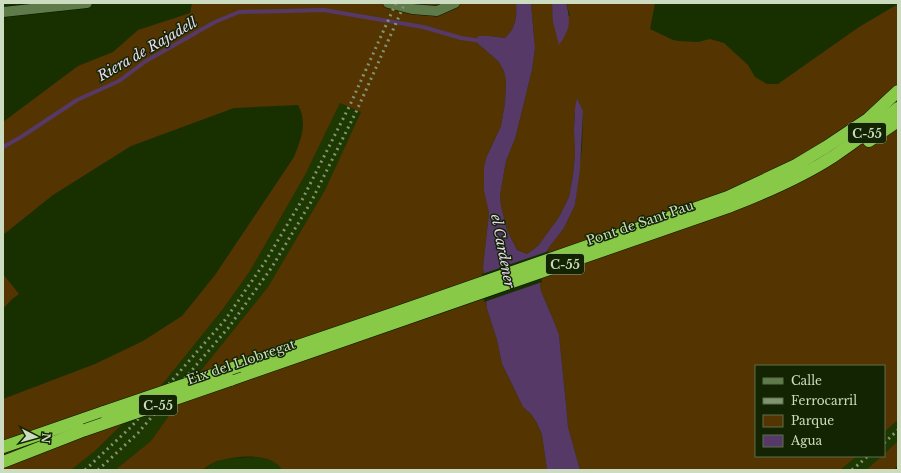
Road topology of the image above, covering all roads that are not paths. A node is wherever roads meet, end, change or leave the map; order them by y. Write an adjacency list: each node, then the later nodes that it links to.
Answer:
1 (87, 3): 4 (street)
2 (388, 3): 3 (street)
3 (455, 3)
4 (3, 12)
5 (898, 91): 9 (highway, C-55)
6 (898, 108): 8 (highway, C-55)
7 (898, 121): 8 (highway)
8 (833, 156): 9 (highway, C-55)
9 (730, 201): 10 (highway, Pont de Sant Pau / C-55)
10 (397, 317): 11 (highway, Eix del Llobregat / C-55, bridge); 12 (highway, Eix del Llobregat / C-55, bridge)
11 (3, 447)
12 (3, 462)

